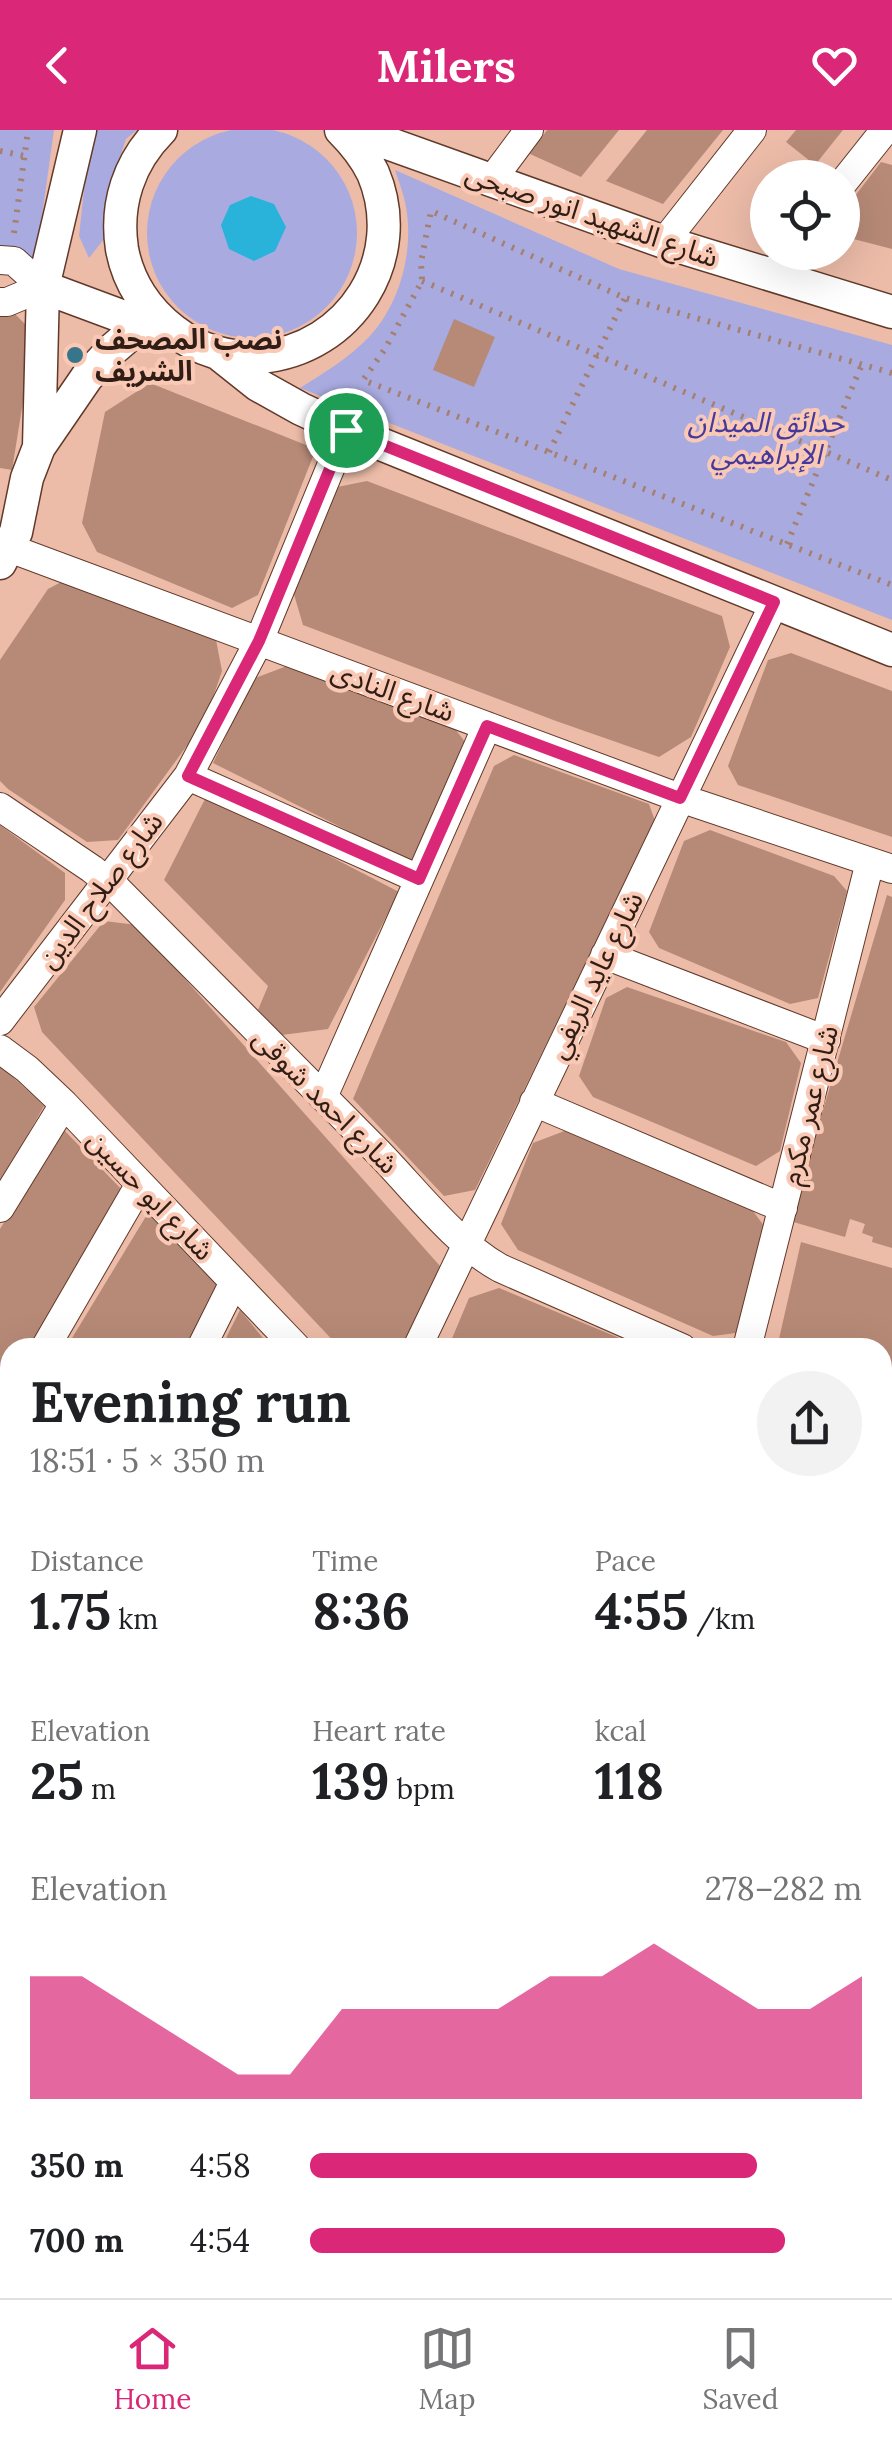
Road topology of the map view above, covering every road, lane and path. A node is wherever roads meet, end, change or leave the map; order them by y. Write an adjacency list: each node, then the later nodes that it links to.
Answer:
1 (28, 130): 10 (path)
2 (80, 130): 19 (street)
3 (160, 130): 24 (street)
4 (342, 130): 25 (street)
5 (351, 130): 12 (street, شارع الشهيد انور صبحى)
6 (529, 130): 12 (street)
7 (752, 130): 14 (street)
8 (882, 145): 11 (street)
9 (0, 151): 10 (path)
10 (24, 156): 13 (path)
11 (860, 166)
12 (491, 181): 14 (street, شارع الشهيد انور صبحى)
13 (14, 233)
14 (664, 242): 15 (street, شارع الشهيد انور صبحى)
15 (750, 258)
16 (0, 260): 19 (street)
17 (794, 270): 22 (street, شارع الشهيد انور صبحى)
18 (422, 281): 20 (path); 26 (path); 31 (path)
19 (43, 287): 21 (street); 23 (street); 30 (street)
20 (625, 298): 26 (path); 27 (path)
21 (0, 302)
22 (892, 312)
23 (141, 325): 24 (street); 30 (street)
24 (182, 337): 25 (street)
25 (219, 354): 29 (street)
26 (597, 354): 31 (path); 32 (path)
27 (862, 364): 28 (path); 32 (path)
28 (892, 373)
29 (346, 430): 38 (street); 39 (street, شارع صلاح الدين)
30 (39, 447): 34 (street)
31 (549, 452): 35 (path)
32 (826, 452): 33 (path); 35 (path)
33 (892, 480)
34 (12, 491): 36 (street)
35 (787, 544): 37 (path)
36 (4, 555): 39 (street, شارع النادى)
37 (892, 585)
38 (774, 602): 40 (street); 43 (street, شارع عايد الريفي)
39 (259, 641): 41 (street, شارع النادى); 42 (street, شارع صلاح الدين)
40 (892, 650)
41 (487, 726): 43 (street, شارع النادى); 46 (street)
42 (188, 776): 46 (street); 47 (street, شارع صلاح الدين)
43 (680, 798): 45 (street, شارع النادى); 48 (street, شارع عايد الريفي)
44 (0, 806): 47 (street, شارع احمد شوقى)
45 (881, 866): 50 (street, شارع عمر مكرم)
46 (419, 879): 52 (street)
47 (107, 882): 49 (street, شارع صلاح الدين); 52 (street, شارع احمد شوقى)
48 (605, 955): 50 (street); 53 (street, شارع عايد الريفي)
49 (0, 1021)
50 (826, 1040): 57 (street, شارع عمر مكرم)
51 (0, 1050): 54 (street, شارع ابو حسين)
52 (322, 1097): 58 (street, شارع احمد شوقى)
53 (534, 1102): 57 (street); 58 (street, شارع عايد الريفي)
54 (64, 1104): 55 (street, شارع ابو حسين); 56 (street)
55 (140, 1184): 59 (street, شارع ابو حسين); 60 (street)
56 (0, 1208)
57 (783, 1208): 65 (street, شارع عمر مكرم)
58 (466, 1245): 63 (street, شارع عايد الريفي); 64 (street, شارع احمد شوقى)
59 (234, 1282): 61 (street); 62 (street, شارع ابو حسين)
60 (51, 1338)
61 (206, 1338)
62 (287, 1338)
63 (421, 1338)
64 (659, 1338)
65 (750, 1338)

